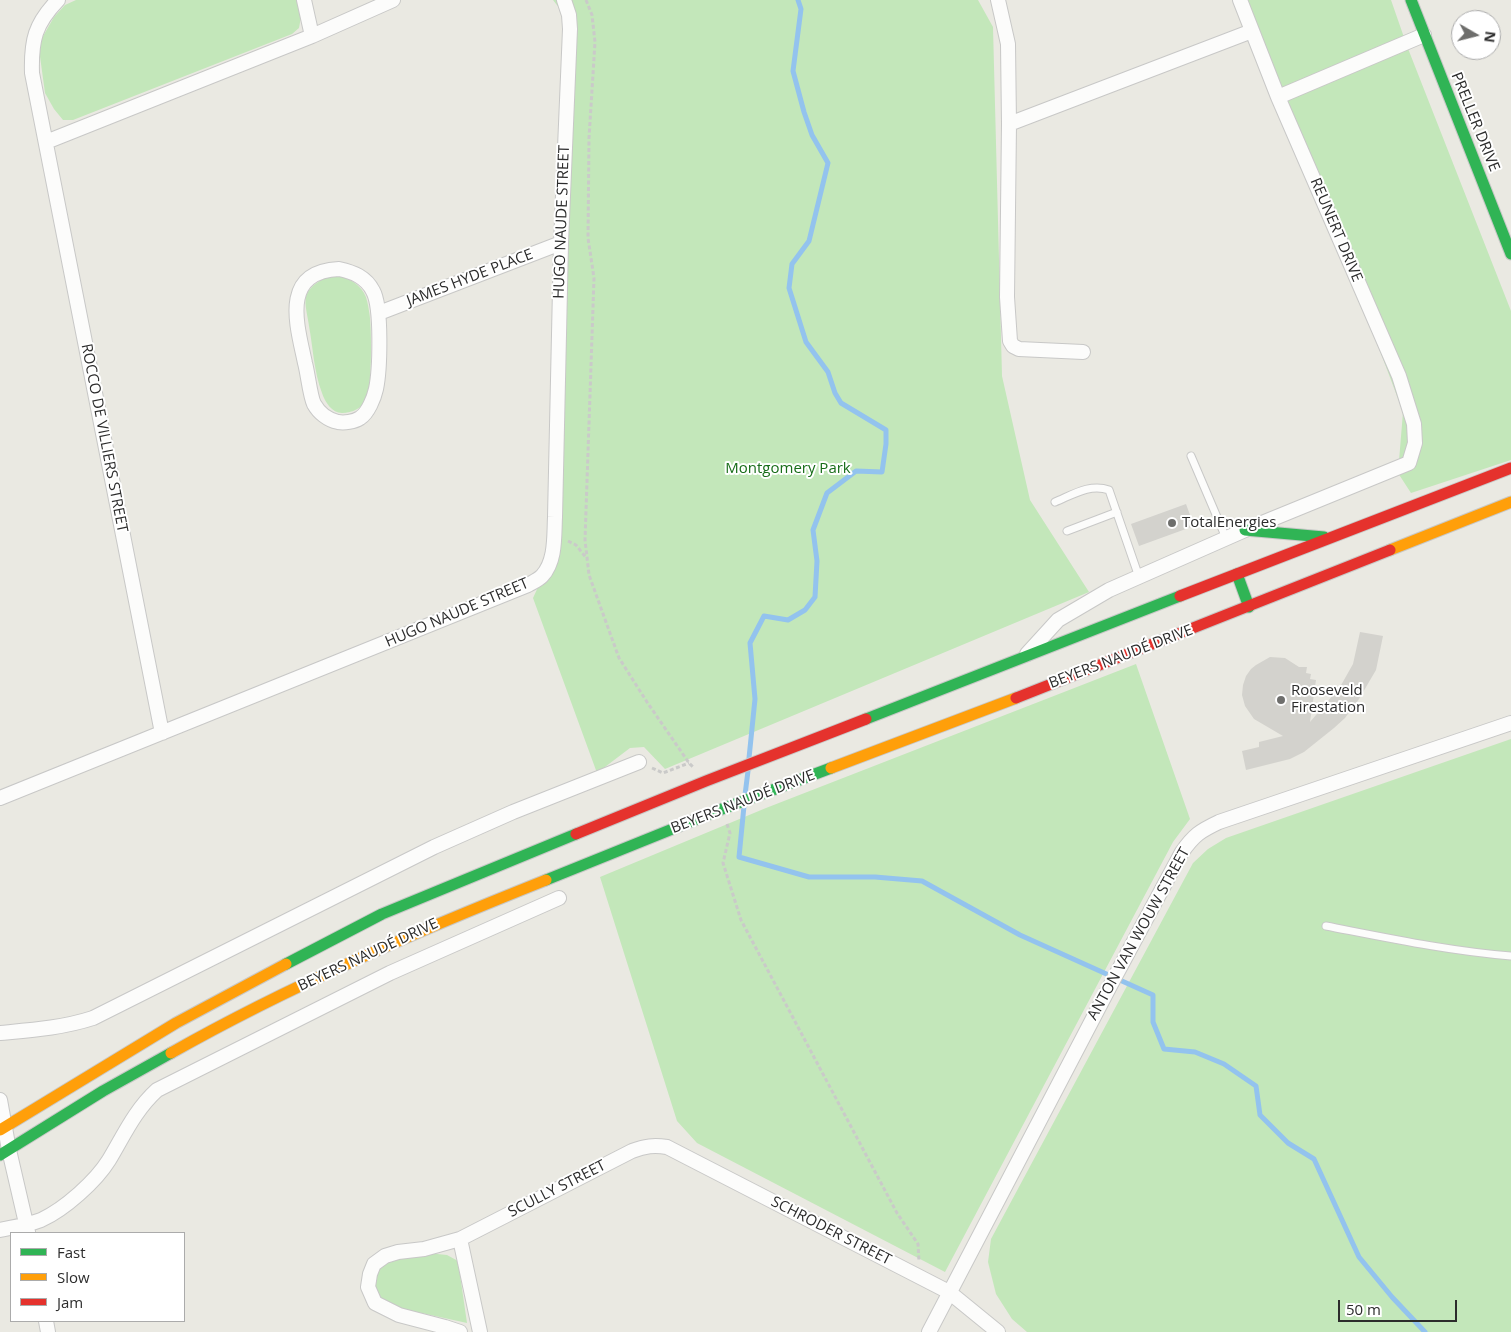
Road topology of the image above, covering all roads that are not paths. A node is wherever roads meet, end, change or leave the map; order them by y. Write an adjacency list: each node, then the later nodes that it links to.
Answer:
1 (58, 0): 13 (street, ROCCO DE VILLIERS STREET)
2 (304, 0): 10 (street)
3 (393, 0): 10 (street)
4 (564, 0): 16 (street, HUGO NAUDE STREET)
5 (998, 0): 12 (street)
6 (1240, 0): 8 (street, REUNERT DRIVE)
7 (1411, 0): 9 (main road, PRELLER DRIVE)
8 (1252, 31): 11 (street, REUNERT DRIVE); 12 (street)
9 (1424, 35): 11 (street); 14 (main road, PRELLER DRIVE)
10 (312, 36): 13 (street)
11 (1278, 98): 21 (street, REUNERT DRIVE)
12 (1009, 124): 19 (street)
13 (46, 142): 35 (street, ROCCO DE VILLIERS STREET)
14 (1497, 218): 15 (street); 17 (main road, PRELLER DRIVE)
15 (1511, 224)
16 (561, 243): 18 (street, JAMES HYDE PLACE); 35 (street, HUGO NAUDE STREET)
17 (1511, 254)
18 (379, 313): 18 (street)
19 (1083, 352)
20 (1191, 456): 28 (lane)
21 (1409, 463): 26 (street, BEYERS NAUDÉ DRIVE)
22 (1511, 468): 29 (main road, BEYERS NAUDÉ DRIVE)
23 (1055, 502): 25 (lane)
24 (1511, 502): 32 (main road, BEYERS NAUDÉ DRIVE)
25 (1117, 512): 27 (lane); 31 (lane)
26 (1245, 530): 28 (street, BEYERS NAUDÉ DRIVE); 29 (main road)
27 (1067, 532)
28 (1226, 538): 31 (street, BEYERS NAUDÉ DRIVE)
29 (1329, 538): 30 (main road, BEYERS NAUDÉ DRIVE)
30 (1237, 574): 32 (main road); 33 (main road, BEYERS NAUDÉ DRIVE)
31 (1139, 576): 33 (street, BEYERS NAUDÉ DRIVE)
32 (1249, 606): 45 (main road, BEYERS NAUDÉ DRIVE)
33 (1025, 657): 43 (main road, BEYERS NAUDÉ DRIVE)
34 (1511, 723): 49 (street, ANTON VAN WOUW STREET)
35 (162, 733): 37 (street, HUGO NAUDE STREET)
36 (639, 762): 41 (street)
37 (0, 798)
38 (559, 898): 46 (street, BEYERS NAUDÉ DRIVE)
39 (1326, 926): 40 (lane)
40 (1511, 956)
41 (0, 1033)
42 (0, 1100): 43 (street)
43 (2, 1128): 45 (street)
44 (655, 1145): 48 (street, SCULLY STREET); 49 (street, SCHRODER STREET)
45 (5, 1153): 46 (street)
46 (27, 1229): 47 (street, BEYERS NAUDÉ DRIVE)
47 (0, 1230)
48 (460, 1239): 50 (street, SCULLY STREET); 51 (street)
49 (949, 1292): 52 (street, ANTON VAN WOUW STREET); 53 (street, SCHRODER STREET)
50 (460, 1332)
51 (480, 1332)
52 (929, 1332)
53 (998, 1332)

